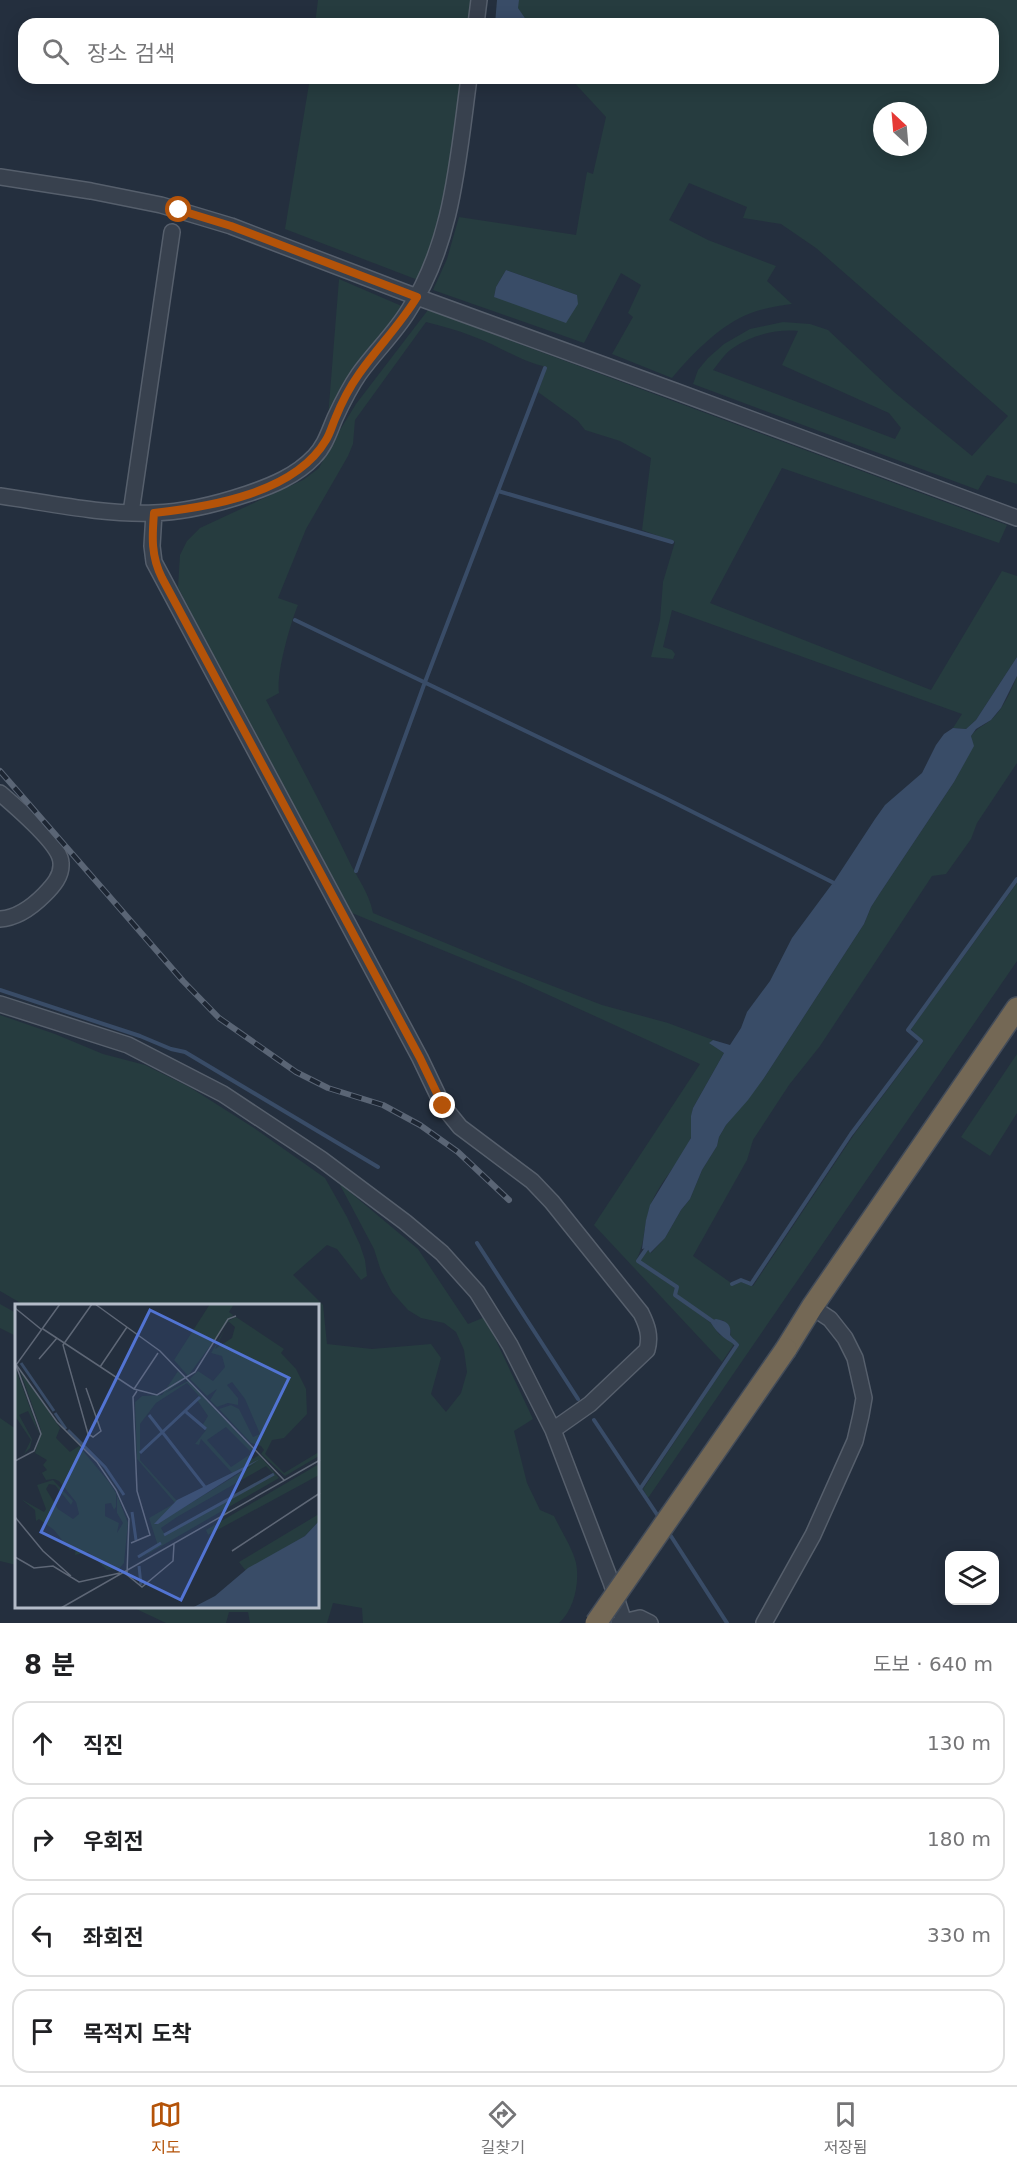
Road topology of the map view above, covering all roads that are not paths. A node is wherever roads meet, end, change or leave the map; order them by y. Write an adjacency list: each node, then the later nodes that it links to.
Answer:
1 (479, 0): 2 (street)
2 (477, 18)
3 (468, 84): 6 (street)
4 (0, 177): 6 (street)
5 (172, 232): 8 (street)
6 (417, 297): 9 (street); 10 (street)
7 (0, 496): 8 (street)
8 (131, 513): 9 (street)
9 (154, 513): 16 (street)
10 (1017, 518)
11 (0, 793): 12 (street)
12 (0, 919)
13 (0, 1004): 16 (street)
14 (1017, 1008): 15 (highway)
15 (812, 1307): 18 (highway, bridge); 20 (street)
16 (553, 1430): 17 (street)
17 (621, 1622): 19 (street)
18 (596, 1623)
19 (651, 1623)
20 (764, 1623)

